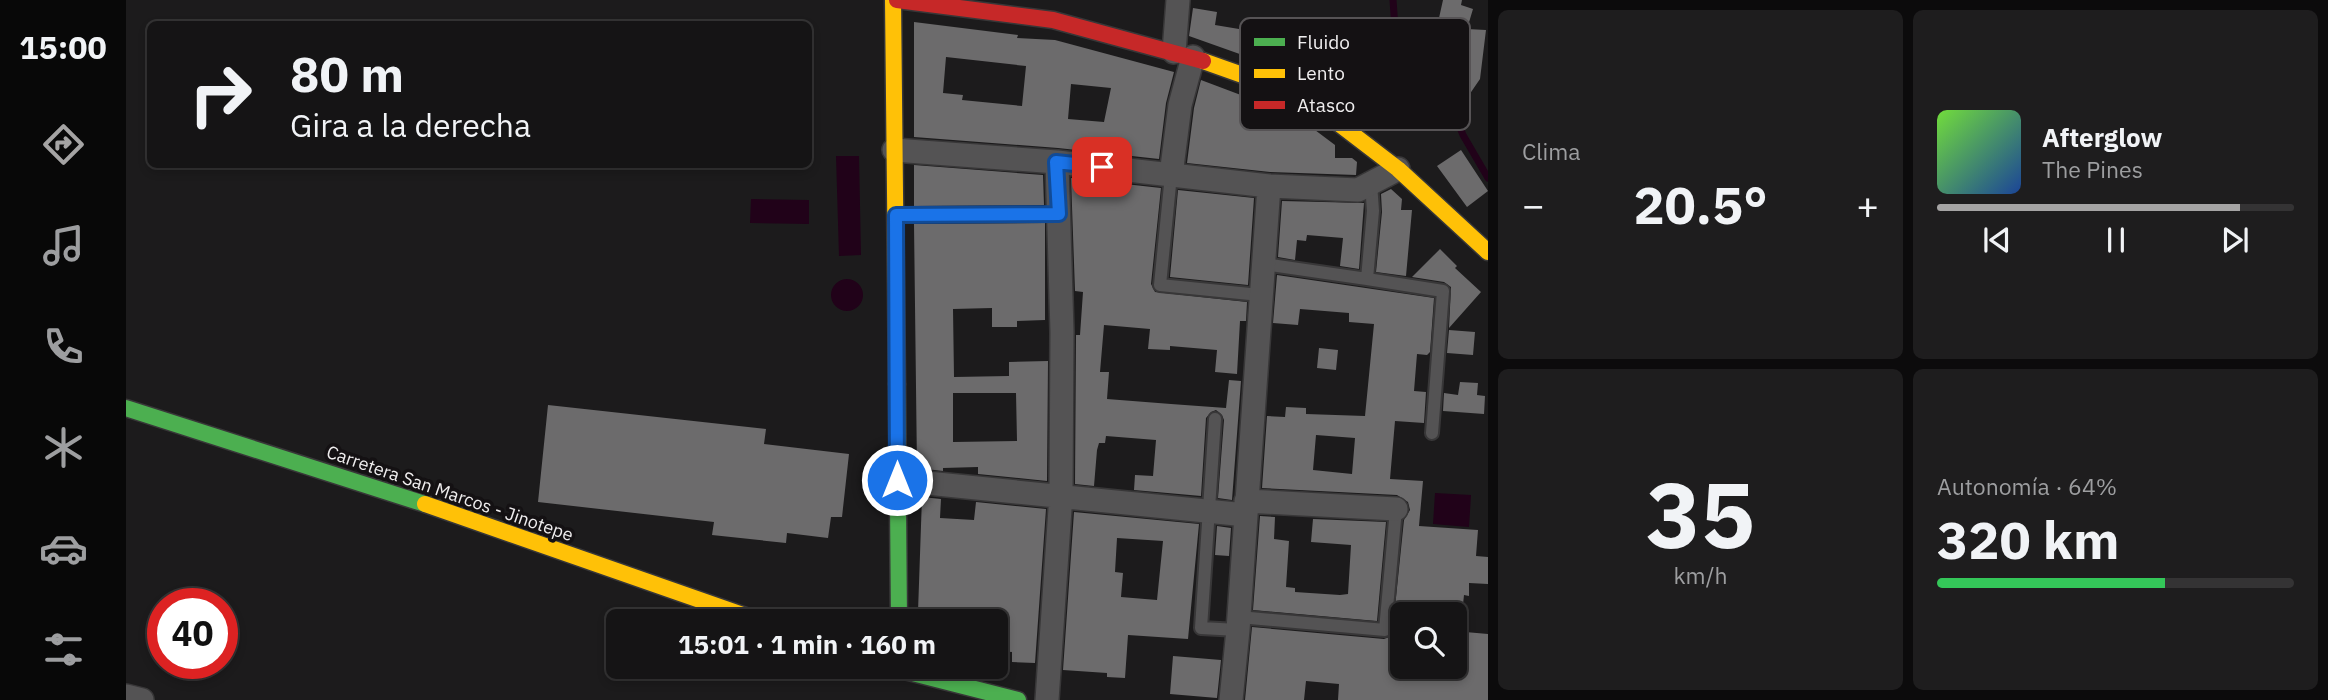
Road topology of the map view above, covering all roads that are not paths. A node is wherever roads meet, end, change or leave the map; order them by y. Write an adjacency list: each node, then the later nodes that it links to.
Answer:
1 (895, 0): 3 (street); 6 (street)
2 (1178, 0): 3 (street)
3 (1184, 54): 4 (street); 9 (street)
4 (1240, 74)
5 (1347, 130): 8 (street)
6 (894, 150): 7 (street); 13 (street)
7 (1056, 162): 9 (street); 12 (street)
8 (1398, 169): 10 (street); 14 (street)
9 (1171, 175): 11 (street); 17 (lane)
10 (1371, 183): 11 (street); 16 (lane)
11 (1269, 186): 15 (street)
12 (1059, 214): 13 (lane); 22 (street)
13 (896, 215): 21 (street)
14 (1488, 253)
15 (1264, 264): 16 (lane); 17 (street)
16 (1367, 279): 20 (lane)
17 (1260, 295): 23 (street)
18 (126, 408): 26 (street, Carretera San Marcos - Jinotepe)
19 (1215, 419): 25 (lane)
20 (1432, 433)
21 (897, 480): 22 (street); 27 (street)
22 (1061, 494): 25 (street); 33 (street)
23 (1246, 508): 24 (street); 25 (street); 28 (street)
24 (1395, 509): 28 (lane)
25 (1207, 511): 28 (lane)
26 (726, 609)
27 (899, 609)
28 (1239, 624): 34 (street)
29 (938, 679): 32 (street)
30 (126, 696): 31 (street)
31 (142, 700)
32 (1018, 700)
33 (1047, 700)
34 (1231, 700)

